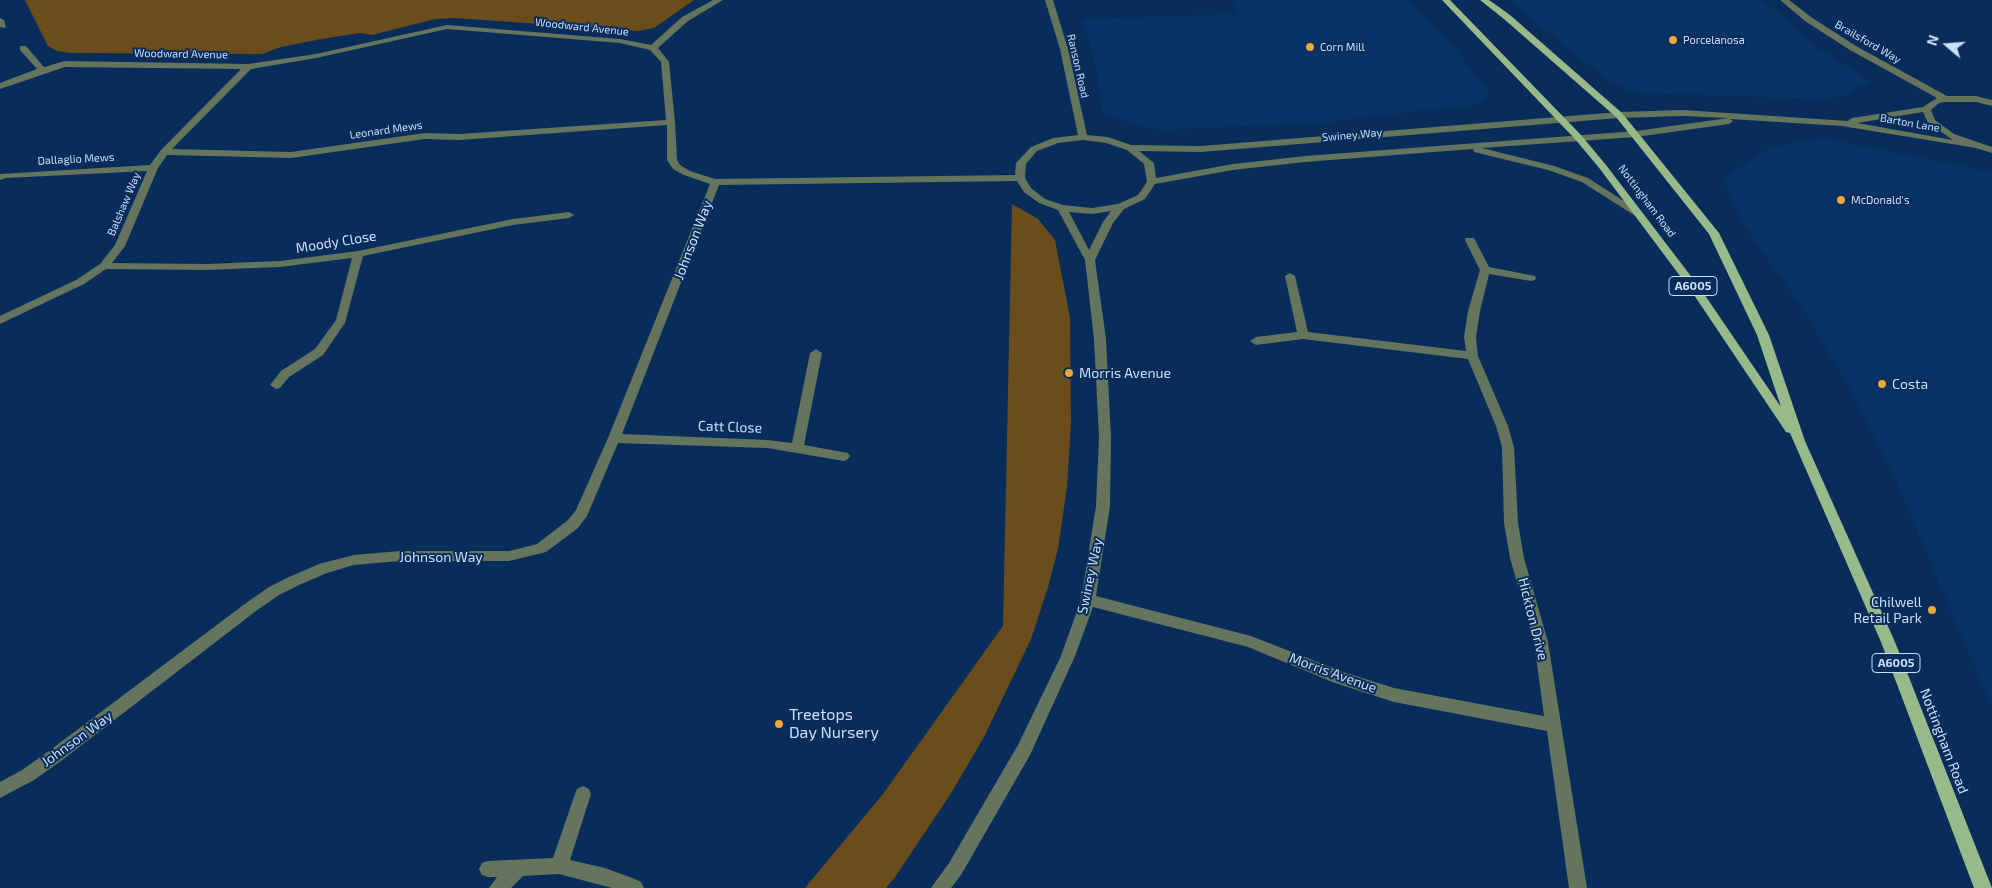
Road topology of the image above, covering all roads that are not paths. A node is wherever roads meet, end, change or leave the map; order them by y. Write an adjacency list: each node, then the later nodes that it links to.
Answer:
1 (719, 0): 7 (street)
2 (1049, 0): 20 (street, Ranson Road)
3 (1446, 0): 16 (main road, Nottingham Road / A6005)
4 (1484, 0): 14 (main road, Nottingham Road / A6005)
5 (1784, 0): 11 (street, Brailsford Way)
6 (23, 48): 9 (street)
7 (653, 48): 8 (street, Woodward Avenue); 17 (street)
8 (248, 66): 9 (street, Woodward Avenue); 26 (street, Balshaw Way)
9 (42, 70): 10 (street, Woodward Avenue)
10 (0, 86)
11 (1944, 98): 12 (street); 13 (street, Barton Lane)
12 (1992, 103)
13 (1926, 109): 18 (street, Barton Lane); 22 (street, Barton Lane)
14 (1618, 115): 15 (street, Barton Lane); 16 (street, Swiney Way); 19 (main road, Nottingham Road / A6005)
15 (1746, 118): 18 (street, Barton Lane); 19 (street, Barton Lane)
16 (1561, 120): 21 (main road, Nottingham Road / A6005); 23 (street, Swiney Way)
17 (671, 122): 26 (street, Leonard Mews); 30 (street)
18 (1842, 123): 22 (street, Barton Lane)
19 (1636, 134): 21 (street, Swiney Way); 50 (main road, Nottingham Road / A6005)
20 (1083, 137): 23 (street); 29 (street)
21 (1578, 137): 24 (street, Swiney Way); 34 (main road, Nottingham Road / A6005)
22 (1973, 146): 25 (street, Barton Lane)
23 (1130, 148): 31 (street)
24 (1467, 148): 31 (street, Swiney Way); 34 (street, Swiney Way)
25 (1992, 150)
26 (164, 152): 27 (street, Balshaw Way)
27 (153, 168): 28 (street, Dallaglio Mews); 39 (street, Balshaw Way)
28 (0, 177)
29 (1020, 178): 30 (street); 33 (street)
30 (715, 182): 49 (street, Johnson Way)
31 (1152, 182): 32 (street)
32 (1120, 207): 33 (street); 38 (street)
33 (1062, 208): 38 (street, Swiney Way)
34 (1638, 214): 50 (main road, Nottingham Road / A6005)
35 (569, 215): 37 (street, Moody Close)
36 (1470, 240): 40 (street)
37 (358, 254): 39 (street, Moody Close); 48 (street)
38 (1090, 260): 53 (street, Swiney Way)
39 (104, 266): 43 (street, Balshaw Way)
40 (1485, 270): 42 (street); 47 (street, Hickton Drive)
41 (1290, 276): 44 (street)
42 (1531, 278)
43 (0, 320)
44 (1303, 334): 45 (street); 47 (street)
45 (1256, 341)
46 (816, 353): 51 (street)
47 (1472, 356): 54 (street, Hickton Drive)
48 (276, 385)
49 (614, 438): 51 (street, Catt Close); 55 (street, Johnson Way)
50 (1799, 441): 64 (main road, Nottingham Road / A6005)
51 (797, 447): 52 (street, Catt Close)
52 (844, 456)
53 (1088, 600): 54 (street, Morris Avenue); 62 (street, Swiney Way)
54 (1554, 725): 63 (street, Hickton Drive)
55 (0, 790)
56 (583, 794): 57 (street)
57 (559, 866): 58 (street); 61 (street)
58 (519, 868): 59 (street); 60 (street)
59 (488, 869)
60 (498, 888)
61 (635, 888)
62 (940, 888)
63 (1578, 888)
64 (1984, 888)

